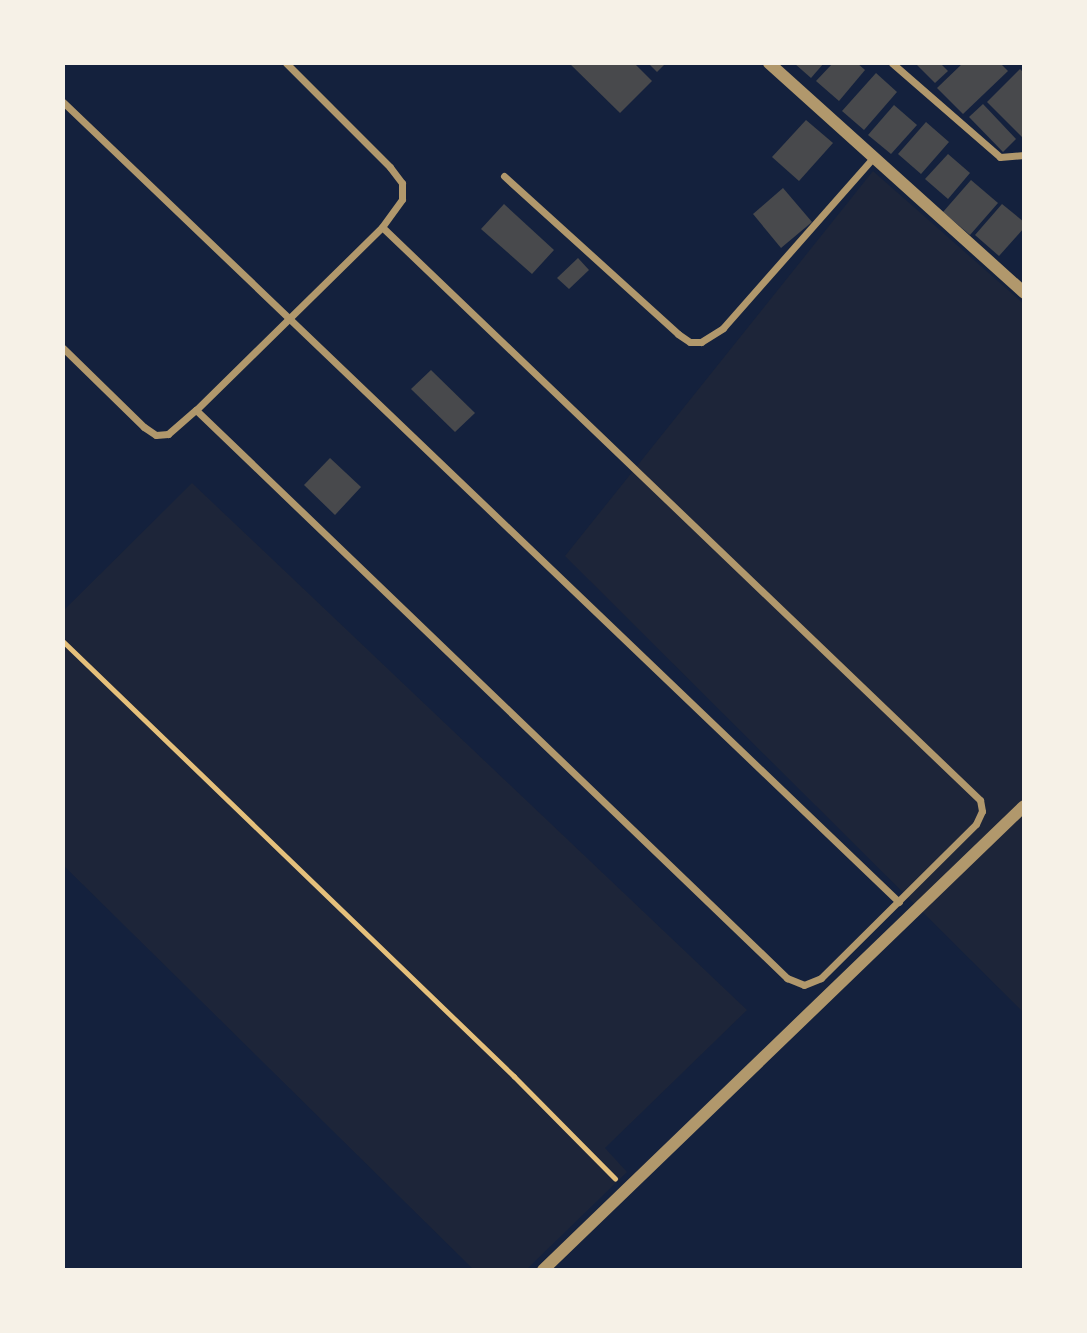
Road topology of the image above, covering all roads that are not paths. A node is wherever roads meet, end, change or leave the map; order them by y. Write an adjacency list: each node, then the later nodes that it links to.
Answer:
1 (286, 63): 8 (street)
2 (769, 63): 6 (street)
3 (892, 63): 5 (street)
4 (63, 103): 10 (street)
5 (1024, 155)
6 (872, 159): 7 (street); 9 (street)
7 (504, 176)
8 (382, 227): 10 (street); 14 (street)
9 (1024, 293)
10 (286, 318): 12 (street); 14 (street)
11 (63, 348): 12 (street)
12 (196, 410): 14 (street)
13 (1024, 806): 15 (street)
14 (899, 902)
15 (543, 1270)

